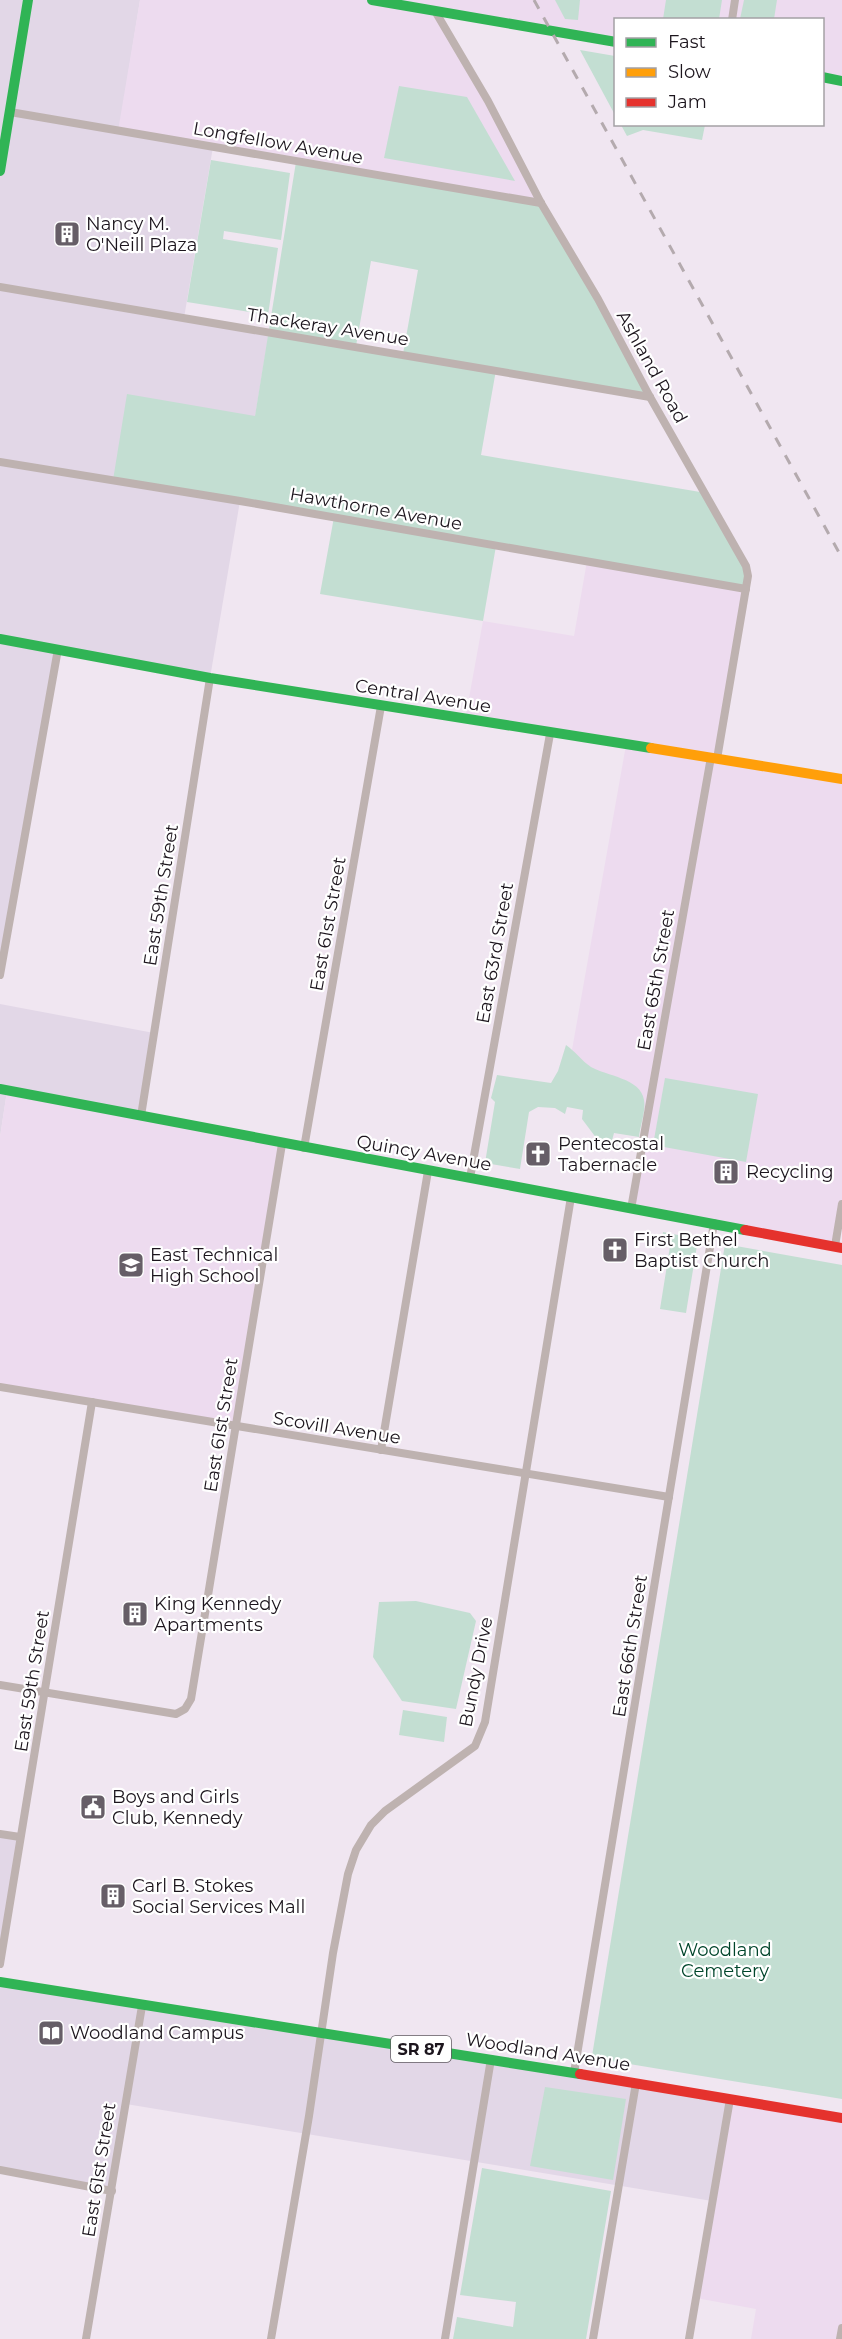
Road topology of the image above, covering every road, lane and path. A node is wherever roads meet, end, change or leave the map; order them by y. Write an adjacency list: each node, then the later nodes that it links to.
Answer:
1 (28, 0): 9 (street)
2 (372, 0): 4 (street)
3 (735, 0): 5 (street)
4 (435, 11): 6 (street); 11 (street, Ashland Road)
5 (732, 18)
6 (614, 42)
7 (824, 77): 8 (street)
8 (842, 81)
9 (10, 112): 10 (street); 11 (street, Longfellow Avenue)
10 (0, 171)
11 (541, 203): 13 (street, Ashland Road)
12 (0, 287): 13 (street, Thackeray Avenue)
13 (650, 398): 15 (street, Ashland Road)
14 (0, 462): 15 (street, Hawthorne Avenue)
15 (746, 589): 21 (street, Ashland Road)
16 (0, 639): 17 (street, Central Avenue)
17 (58, 650): 18 (street, Central Avenue); 23 (street)
18 (210, 678): 19 (street, Central Avenue); 25 (street, East 59th Street)
19 (381, 706): 20 (street, Central Avenue); 27 (street, East 61st Street)
20 (550, 734): 21 (street, Central Avenue); 29 (street, East 63rd Street)
21 (714, 758): 22 (street, Central Avenue); 32 (street, East 65th Street)
22 (842, 779)
23 (0, 975)
24 (0, 1089): 25 (street, Quincy Avenue)
25 (141, 1116): 26 (street, Quincy Avenue)
26 (282, 1144): 27 (street, Quincy Avenue); 37 (street, East 61st Street)
27 (304, 1148): 28 (street, Quincy Avenue)
28 (428, 1171): 29 (street, Quincy Avenue); 38 (street)
29 (470, 1178): 30 (street, Quincy Avenue)
30 (571, 1197): 32 (street, Quincy Avenue); 39 (street, Bundy Drive)
31 (842, 1204): 34 (street)
32 (631, 1209): 33 (street, Quincy Avenue)
33 (714, 1224): 34 (street, Quincy Avenue); 40 (street, East 66th Street)
34 (838, 1247)
35 (0, 1387): 36 (street, Scovill Avenue)
36 (92, 1402): 37 (street, Scovill Avenue); 42 (street, East 59th Street)
37 (235, 1427): 38 (street, Scovill Avenue); 42 (street, East 61st Street)
38 (381, 1450): 39 (street, Scovill Avenue)
39 (526, 1473): 40 (street, Scovill Avenue); 48 (street, Bundy Drive)
40 (669, 1497): 50 (street, East 66th Street)
41 (0, 1685): 42 (street)
42 (45, 1693): 44 (street, East 59th Street)
43 (0, 1834): 44 (street)
44 (20, 1837): 45 (street, East 59th Street)
45 (0, 1964)
46 (0, 1982): 47 (street, Woodland Avenue / SR 87)
47 (142, 2006): 48 (street, Woodland Avenue / SR 87); 55 (street, East 61st Street)
48 (321, 2034): 49 (street, Woodland Avenue / SR 87); 58 (street)
49 (491, 2059): 50 (street, Woodland Avenue / SR 87); 59 (street)
50 (574, 2073): 51 (street, Woodland Avenue / SR 87)
51 (636, 2083): 52 (street, Woodland Avenue / SR 87); 60 (street)
52 (730, 2099): 53 (street, Woodland Avenue / SR 87); 61 (street)
53 (842, 2118)
54 (0, 2170): 55 (street)
55 (112, 2191): 57 (street, East 61st Street)
56 (842, 2328): 62 (street)
57 (86, 2339)
58 (271, 2339)
59 (445, 2339)
60 (593, 2339)
61 (689, 2339)
62 (840, 2339)

